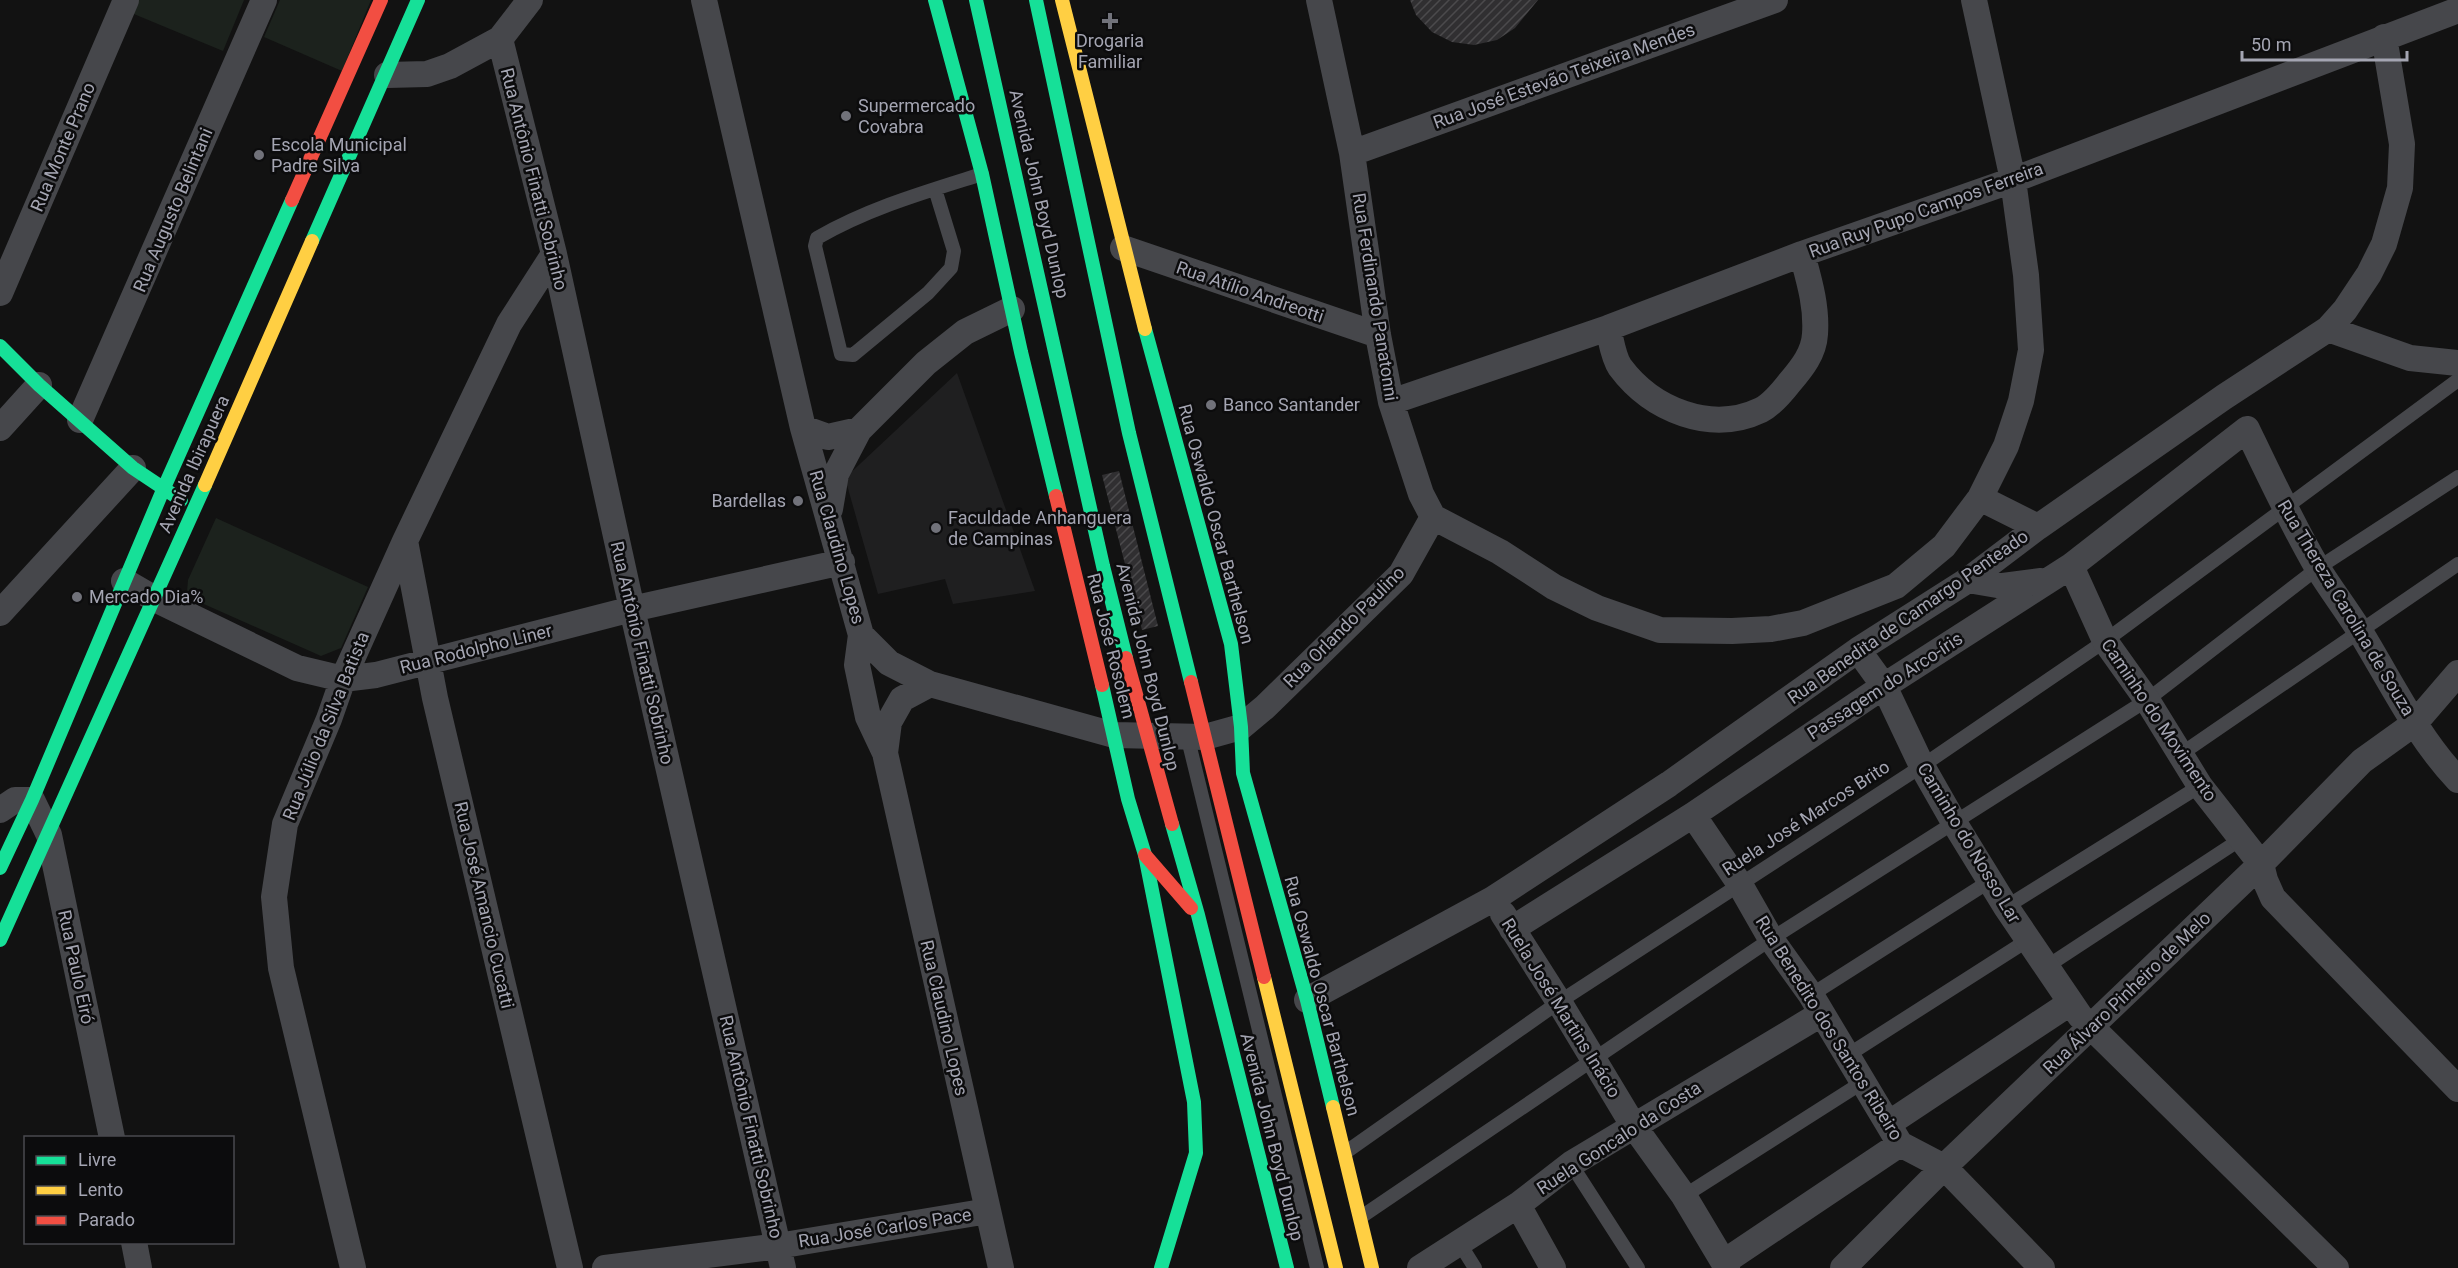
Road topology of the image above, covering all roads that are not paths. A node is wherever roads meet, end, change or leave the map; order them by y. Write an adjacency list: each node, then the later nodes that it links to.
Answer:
1 (126, 0): 29 (street, Rua Monte Prano)
2 (264, 0): 39 (street, Rua Augusto Belintani)
3 (381, 0): 46 (street, Avenida Ibirapuera)
4 (418, 0): 19 (street, Avenida Ibirapuera)
5 (530, 0): 18 (street, Rua Antônio Finatti Sobrinho)
6 (704, 0): 41 (street, Rua Claudino Lopes)
7 (935, 0): 21 (street, Rua José Rosolem)
8 (976, 0): 79 (street, Avenida John Boyd Dunlop)
9 (990, 0): 23 (lane)
10 (1036, 0): 77 (street, Avenida John Boyd Dunlop)
11 (1062, 0): 26 (street, Rua Oswaldo Oscar Barthelson)
12 (1318, 0): 20 (street, Rua Ferdinando Panatonni)
13 (1775, 0): 20 (street, Rua José Estevão Teixeira Mendes)
14 (1974, 0): 22 (street)
15 (2458, 10): 17 (street, Rua Ruy Pupo Campos Ferreira)
16 (1025, 11): 71 (lane)
17 (2384, 37): 22 (street, Rua Ruy Pupo Campos Ferreira); 32 (street, Rua Benedita de Camargo Penteado)
18 (500, 39): 19 (street, Rua Antônio Finatti Sobrinho); 27 (street, Rua Antônio Finatti Sobrinho)
19 (387, 75): 48 (street, Avenida Ibirapuera)
20 (1352, 153): 33 (street, Rua Ferdinando Panatonni)
21 (982, 174): 24 (lane); 30 (street, Rua José Rosolem)
22 (2013, 180): 28 (street, Rua Ruy Pupo Campos Ferreira); 47 (street)
23 (1032, 187)
24 (935, 189): 24 (lane)
25 (1040, 221): 79 (lane)
26 (1123, 249): 33 (street, Rua Atílio Andreotti); 76 (street, Rua Oswaldo Oscar Barthelson)
27 (554, 254): 53 (street, Rua Júlio da Silva Batista); 62 (street, Rua Antônio Finatti Sobrinho)
28 (1802, 254): 31 (street, Rua Ruy Pupo Campos Ferreira); 31 (street)
29 (0, 293)
30 (1012, 309): 43 (street); 78 (street, Rua José Rosolem)
31 (1608, 328): 38 (street, Rua Ruy Pupo Campos Ferreira)
32 (2328, 329): 35 (street); 52 (street, Rua Benedita de Camargo Penteado)
33 (1378, 335): 38 (street, Rua Ferdinando Panatonni)
34 (0, 346): 37 (street)
35 (2458, 363)
36 (2458, 380): 49 (lane, Ruela José Marcos Brito)
37 (39, 385): 39 (street); 40 (street)
38 (1391, 402): 51 (street, Rua Ferdinando Panatonni)
39 (80, 420): 44 (street)
40 (0, 428)
41 (803, 428): 43 (street); 50 (street, Rua Claudino Lopes)
42 (2247, 429): 49 (street, Rua Thereza Carolina de Souza); 56 (street, Passagem do Arco-íris)
43 (859, 430): 50 (street)
44 (133, 468): 46 (street); 63 (street)
45 (2458, 477): 57 (lane)
46 (163, 490): 48 (street); 59 (street, Avenida Ibirapuera)
47 (1980, 498): 51 (street); 52 (street)
48 (194, 508): 61 (street, Avenida Ibirapuera)
49 (2285, 508): 57 (street, Rua Thereza Carolina de Souza); 66 (lane, Ruela José Marcos Brito)
50 (829, 515): 54 (street, Rua Claudino Lopes)
51 (1433, 517): 76 (street, Rua Orlando Paulino)
52 (2038, 527): 58 (street, Rua Benedita de Camargo Penteado)
53 (405, 541): 68 (street, Rua José Amancio Cucatti); 70 (street, Rua Júlio da Silva Batista)
54 (842, 562): 62 (street, Rua Rodolpho Liner); 65 (street, Rua Claudino Lopes)
55 (2458, 564): 64 (lane)
56 (2070, 566): 60 (street, Passagem do Arco-íris); 66 (street, Caminho do Movimento)
57 (2318, 568): 64 (street, Rua Thereza Carolina de Souza); 74 (lane)
58 (1968, 580): 60 (street); 67 (street, Rua Benedita de Camargo Penteado)
59 (124, 581): 61 (street, Rua Rodolpho Liner); 85 (street, Avenida Ibirapuera)
60 (2048, 581): 73 (street, Passagem do Arco-íris)
61 (155, 599): 70 (street, Rua Rodolpho Liner); 89 (street, Avenida Ibirapuera)
62 (632, 609): 68 (street, Rua Rodolpho Liner); 125 (street, Rua Antônio Finatti Sobrinho)
63 (0, 613)
64 (2359, 630): 75 (street, Rua Thereza Carolina de Souza); 81 (lane)
65 (861, 635): 72 (street); 80 (street, Rua Claudino Lopes)
66 (2105, 641): 74 (street, Caminho do Movimento); 82 (lane, Ruela José Marcos Brito)
67 (1858, 650): 73 (street, Caminho do Nosso Lar); 96 (street, Rua Benedita de Camargo Penteado)
68 (428, 660): 70 (street, Rua Rodolpho Liner); 129 (street, Rua José Amancio Cucatti)
69 (2458, 673): 75 (street, Rua Álvaro Pinheiro de Melo)
70 (343, 679): 128 (street, Rua Júlio da Silva Batista)
71 (1176, 681)
72 (930, 684): 78 (street); 80 (street)
73 (1884, 686): 82 (street, Caminho do Nosso Lar); 87 (street, Passagem do Arco-íris)
74 (2147, 700): 81 (street, Caminho do Movimento); 88 (lane)
75 (2415, 723): 83 (street, Rua Thereza Carolina de Souza); 92 (street, Rua Álvaro Pinheiro de Melo)
76 (1241, 727): 77 (street); 104 (street, Rua Oswaldo Oscar Barthelson)
77 (1191, 729): 79 (street); 135 (lane); 136 (street, Avenida John Boyd Dunlop)
78 (1114, 735): 79 (street); 91 (street, Rua José Rosolem)
79 (1153, 736): 98 (street, Avenida John Boyd Dunlop); 134 (lane)
80 (885, 753): 121 (street, Rua Claudino Lopes)
81 (2181, 754): 84 (street, Caminho do Movimento)
82 (1922, 766): 88 (street, Caminho do Nosso Lar); 95 (lane, Ruela José Marcos Brito)
83 (2458, 780)
84 (2200, 786): 90 (street, Caminho do Movimento); 97 (lane)
85 (32, 800): 86 (street); 89 (street, Rua Paulo Eiró); 93 (street, Avenida Ibirapuera)
86 (0, 810)
87 (1693, 815): 95 (street, Rua Benedito dos Santos Ribeiro); 99 (street, Passagem do Arco-íris)
88 (1955, 824): 94 (street, Caminho do Nosso Lar); 100 (lane)
89 (49, 835): 101 (street, Avenida Ibirapuera); 115 (street, Rua Paulo Eiró)
90 (2241, 839): 92 (street, Caminho do Movimento); 103 (lane)
91 (1144, 855): 98 (street); 132 (street, Rua José Rosolem)
92 (2261, 864): 108 (street, Rua Álvaro Pinheiro de Melo); 112 (street)
93 (0, 868)
94 (1990, 881): 97 (street, Caminho do Nosso Lar); 107 (lane)
95 (1739, 883): 100 (street, Rua Benedito dos Santos Ribeiro); 105 (lane, Ruela José Marcos Brito)
96 (1493, 899): 99 (street, Ruela José Martins Inácio); 104 (street, Rua Benedita de Camargo Penteado)
97 (2006, 906): 102 (street, Caminho do Nosso Lar)
98 (1198, 915): 133 (street, Avenida John Boyd Dunlop)
99 (1512, 928): 105 (street, Ruela José Martins Inácio)
100 (1771, 939): 107 (street, Rua Benedito dos Santos Ribeiro); 110 (lane)
101 (0, 940)
102 (2028, 940): 103 (street, Caminho do Nosso Lar); 109 (lane)
103 (2046, 967): 106 (street, Caminho do Nosso Lar)
104 (1307, 1000): 116 (street, Rua Oswaldo Oscar Barthelson)
105 (1559, 1002): 110 (street, Ruela José Martins Inácio); 116 (lane, Ruela José Marcos Brito)
106 (2070, 1003): 108 (street, Caminho do Nosso Lar); 114 (street)
107 (1816, 1004): 109 (street, Rua Benedito dos Santos Ribeiro); 113 (street, Ruela Goncalo da Costa)
108 (2092, 1028): 118 (street, Rua Álvaro Pinheiro de Melo); 144 (street, Caminho do Nosso Lar)
109 (1848, 1055): 111 (street, Rua Benedito dos Santos Ribeiro)
110 (1594, 1059): 113 (street, Ruela José Martins Inácio); 122 (lane)
111 (1863, 1082): 114 (street, Rua Benedito dos Santos Ribeiro); 119 (lane)
112 (2458, 1089)
113 (1633, 1125): 117 (street, Ruela Goncalo da Costa); 119 (street, Ruela José Martins Inácio)
114 (1894, 1134): 118 (street, Rua Benedito dos Santos Ribeiro); 126 (street)
115 (112, 1136)
116 (1344, 1154): 122 (street, Rua Oswaldo Oscar Barthelson)
117 (1571, 1164): 120 (street, Ruela Goncalo da Costa); 141 (lane)
118 (1944, 1167): 142 (street, Rua Álvaro Pinheiro de Melo); 143 (street, Rua Benedito dos Santos Ribeiro)
119 (1684, 1196): 126 (street, Ruela José Martins Inácio)
120 (1518, 1205): 124 (street, Ruela Goncalo da Costa); 140 (street)
121 (988, 1211): 125 (street, Rua José Carlos Pace); 131 (street, Rua Claudino Lopes)
122 (1359, 1218): 137 (street, Rua Oswaldo Oscar Barthelson)
123 (134, 1244): 127 (street)
124 (1461, 1244): 138 (street, Ruela Goncalo da Costa); 139 (lane)
125 (781, 1257): 130 (street, Rua José Carlos Pace)
126 (1725, 1265)
127 (139, 1268)
128 (353, 1268)
129 (570, 1268)
130 (604, 1268)
131 (1001, 1268)
132 (1161, 1268)
133 (1287, 1268)
134 (1299, 1268)
135 (1317, 1268)
136 (1335, 1268)
137 (1372, 1268)
138 (1420, 1268)
139 (1475, 1268)
140 (1553, 1268)
141 (1638, 1268)
142 (1843, 1268)
143 (2042, 1268)
144 (2336, 1268)

